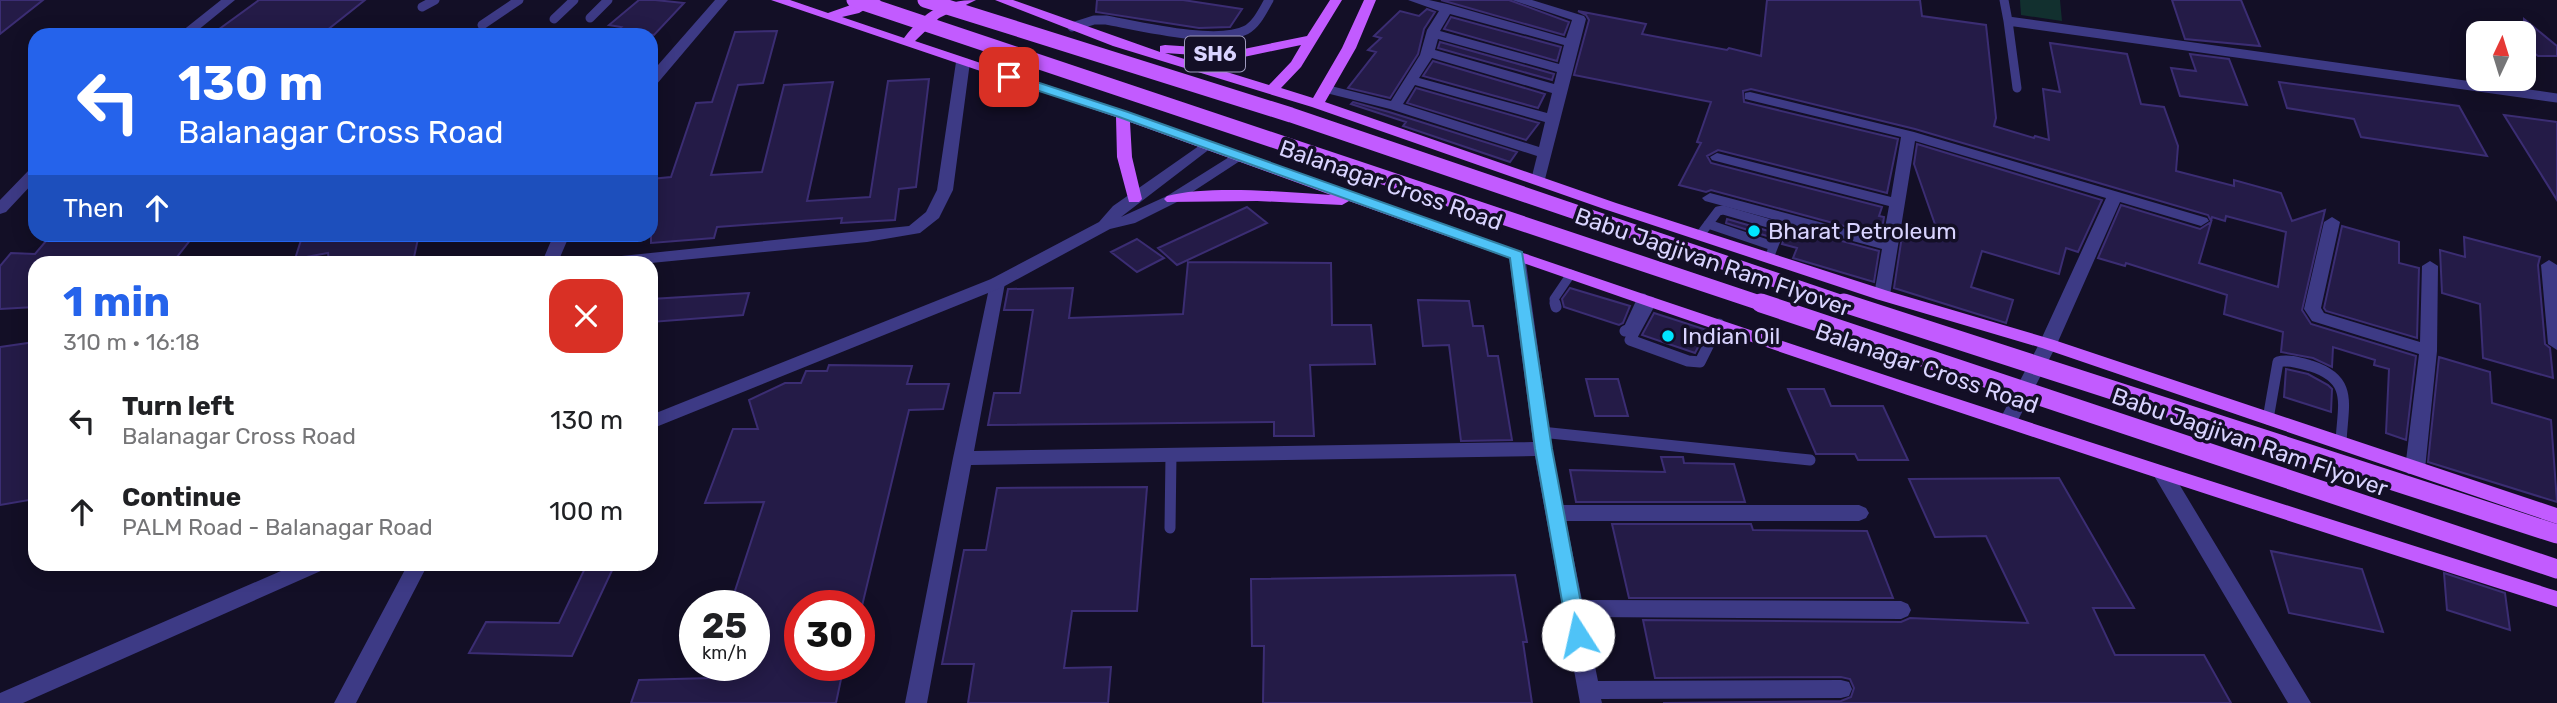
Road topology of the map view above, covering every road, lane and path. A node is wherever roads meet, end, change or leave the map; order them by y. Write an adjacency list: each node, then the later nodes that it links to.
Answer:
1 (229, 0): 27 (street)
2 (435, 0): 19 (lane)
3 (519, 0): 25 (lane)
4 (574, 0): 23 (lane)
5 (608, 0): 22 (lane)
6 (722, 0): 36 (street)
7 (777, 0): 21 (main road, Balanagar Cross Road)
8 (854, 0): 97 (main road, Babu Jagjivan Ram Flyover, bridge)
9 (875, 0): 21 (main road)
10 (925, 0): 96 (main road, Babu Jagjivan Ram Flyover, bridge)
11 (970, 0): 30 (main road)
12 (1000, 0): 26 (main road)
13 (1269, 0): 26 (lane)
14 (1335, 0): 29 (main road, SH6)
15 (1370, 0): 39 (main road)
16 (1414, 0): 20 (street)
17 (1518, 0): 32 (street)
18 (2004, 0): 24 (lane)
19 (422, 7)
20 (1447, 8): 28 (street); 32 (street)
21 (827, 17): 30 (main road, Balanagar Cross Road)
22 (590, 18)
23 (554, 19)
24 (2008, 21): 38 (lane); 43 (lane)
25 (482, 25)
26 (1072, 27): 31 (main road)
27 (193, 28)
28 (1433, 33): 33 (street); 35 (street)
29 (1310, 38): 31 (main road, SH6); 40 (main road, SH6)
30 (907, 43): 34 (main road, Balanagar Cross Road)
31 (1118, 43): 40 (main road)
32 (1571, 43): 35 (street)
33 (1428, 51): 37 (street); 41 (street)
34 (963, 62): 46 (main road, Balanagar Cross Road); 69 (street)
35 (1564, 70): 41 (street)
36 (658, 74)
37 (1411, 80): 45 (street); 47 (street)
38 (2017, 88)
39 (1327, 89): 44 (main road); 45 (street)
40 (1272, 90): 44 (main road)
41 (1559, 90): 47 (street)
42 (1750, 96): 48 (street)
43 (2557, 98)
44 (1317, 104): 54 (main road)
45 (1395, 106): 50 (street)
46 (1123, 115): 49 (main road, Balanagar Cross Road); 58 (main road)
47 (1552, 119): 50 (street)
48 (1909, 135): 55 (street); 60 (street)
49 (1206, 145): 52 (main road, Balanagar Cross Road); 58 (street)
50 (1546, 154): 54 (street)
51 (1717, 157): 60 (street)
52 (1239, 158): 56 (street); 59 (main road, Balanagar Cross Road)
53 (28, 179): 61 (street)
54 (1539, 180): 65 (main road)
55 (2115, 195): 62 (street); 79 (street)
56 (1172, 198): 59 (main road); 64 (street)
57 (1710, 198): 66 (street)
58 (1134, 199): 64 (street)
59 (1366, 202): 68 (main road, Balanagar Cross Road)
60 (1898, 204): 66 (street)
61 (0, 209)
62 (2201, 221)
63 (2333, 222): 81 (street)
64 (1105, 225): 73 (street)
65 (1704, 230): 67 (main road); 67 (lane)
66 (1891, 246): 74 (street)
67 (1771, 252): 74 (main road)
68 (1517, 256): 72 (main road, Balanagar Cross Road); 85 (street)
69 (658, 257)
70 (2549, 265): 80 (street)
71 (2430, 267): 81 (street)
72 (1572, 274): 75 (main road, Balanagar Cross Road); 76 (lane)
73 (998, 283): 82 (street); 88 (street)
74 (1882, 295): 79 (main road)
75 (1647, 300): 77 (main road, Balanagar Cross Road); 77 (lane); 78 (lane)
76 (1556, 307)
77 (1719, 324): 84 (main road, Balanagar Cross Road)
78 (1625, 331)
79 (2048, 344): 83 (main road); 84 (street)
80 (2557, 344)
81 (2428, 351): 90 (street)
82 (658, 419)
83 (2268, 419): 86 (main road); 86 (lane)
84 (2008, 421): 91 (main road, Balanagar Cross Road)
85 (1542, 441): 87 (street); 89 (lane); 92 (street)
86 (2341, 444): 90 (main road)
87 (1171, 455): 88 (street); 95 (lane)
88 (962, 457): 107 (street)
89 (1810, 460)
90 (2415, 469): 94 (main road)
91 (2163, 474): 100 (main road, Balanagar Cross Road); 108 (street)
92 (1557, 513): 93 (street); 101 (street)
93 (1859, 513)
94 (2557, 516)
95 (1170, 527)
96 (2557, 534)
97 (2557, 569)
98 (300, 571): 105 (street)
99 (414, 571): 106 (street)
100 (2554, 600)
101 (1573, 608): 102 (street); 104 (street)
102 (1901, 610)
103 (1841, 689): 104 (street)
104 (1590, 696)
105 (0, 702)
106 (345, 703)
107 (916, 703)
108 (2300, 703)

